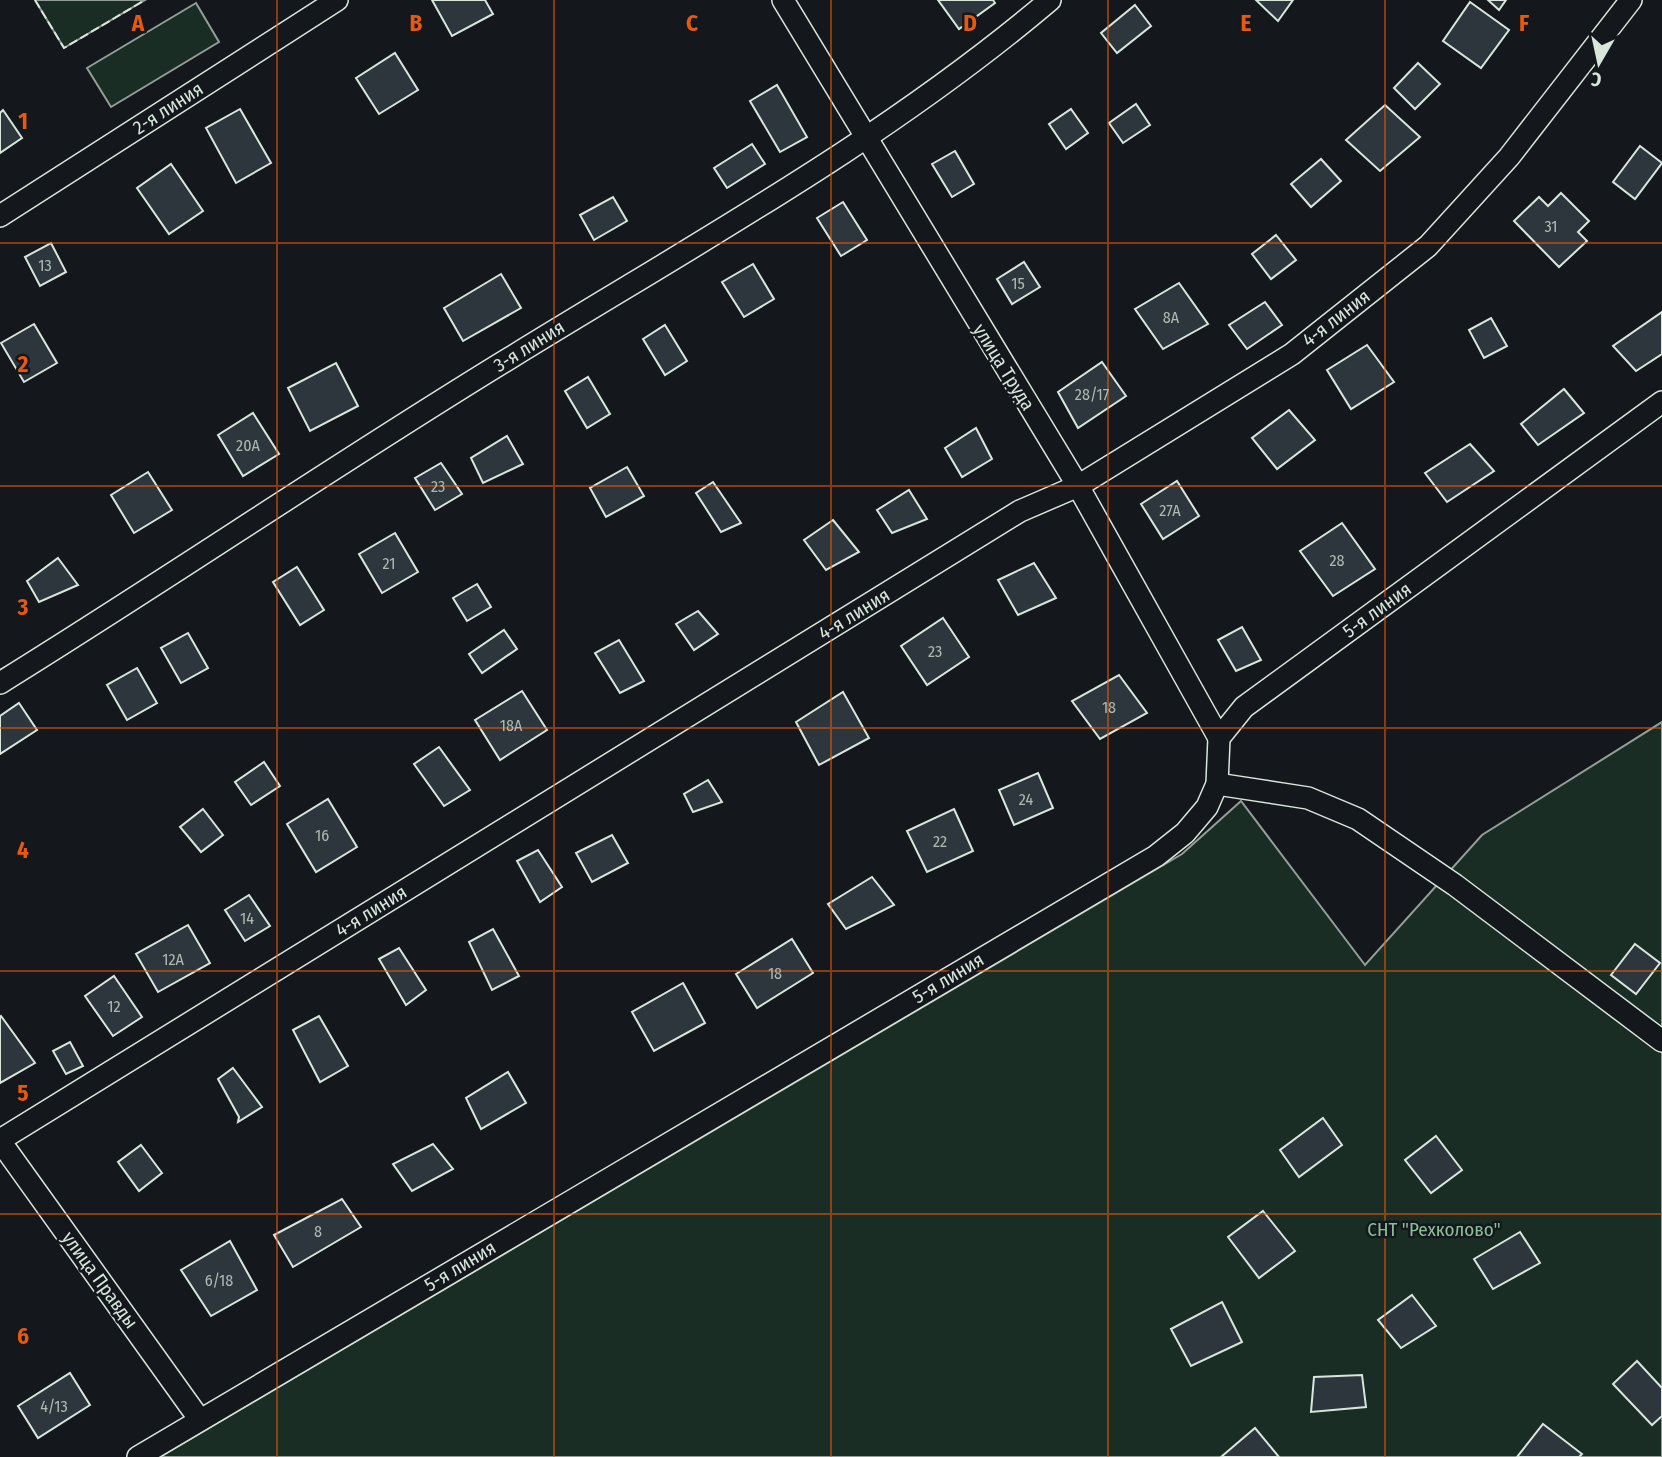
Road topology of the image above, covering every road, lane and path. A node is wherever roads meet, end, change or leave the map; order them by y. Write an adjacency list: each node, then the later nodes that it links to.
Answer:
1 (337, 0): 6 (street, 2-я линия)
2 (783, 0): 5 (street, улица Труда)
3 (1050, 0): 5 (street, 3-я линия)
4 (1630, 0): 8 (street, 4-я линия)
5 (865, 140): 8 (street, улица Труда); 9 (street, 3-я линия)
6 (0, 216)
7 (1662, 402): 10 (street, 5-я линия)
8 (1078, 486): 10 (street, улица Труда); 13 (street, 4-я линия)
9 (0, 683)
10 (1219, 738): 11 (street, 5-я линия)
11 (1217, 784): 12 (street); 14 (street, 5-я линия)
12 (1662, 1041)
13 (0, 1140): 14 (street, улица Правды)
14 (200, 1420): 15 (street, 5-я линия)
15 (138, 1457)

